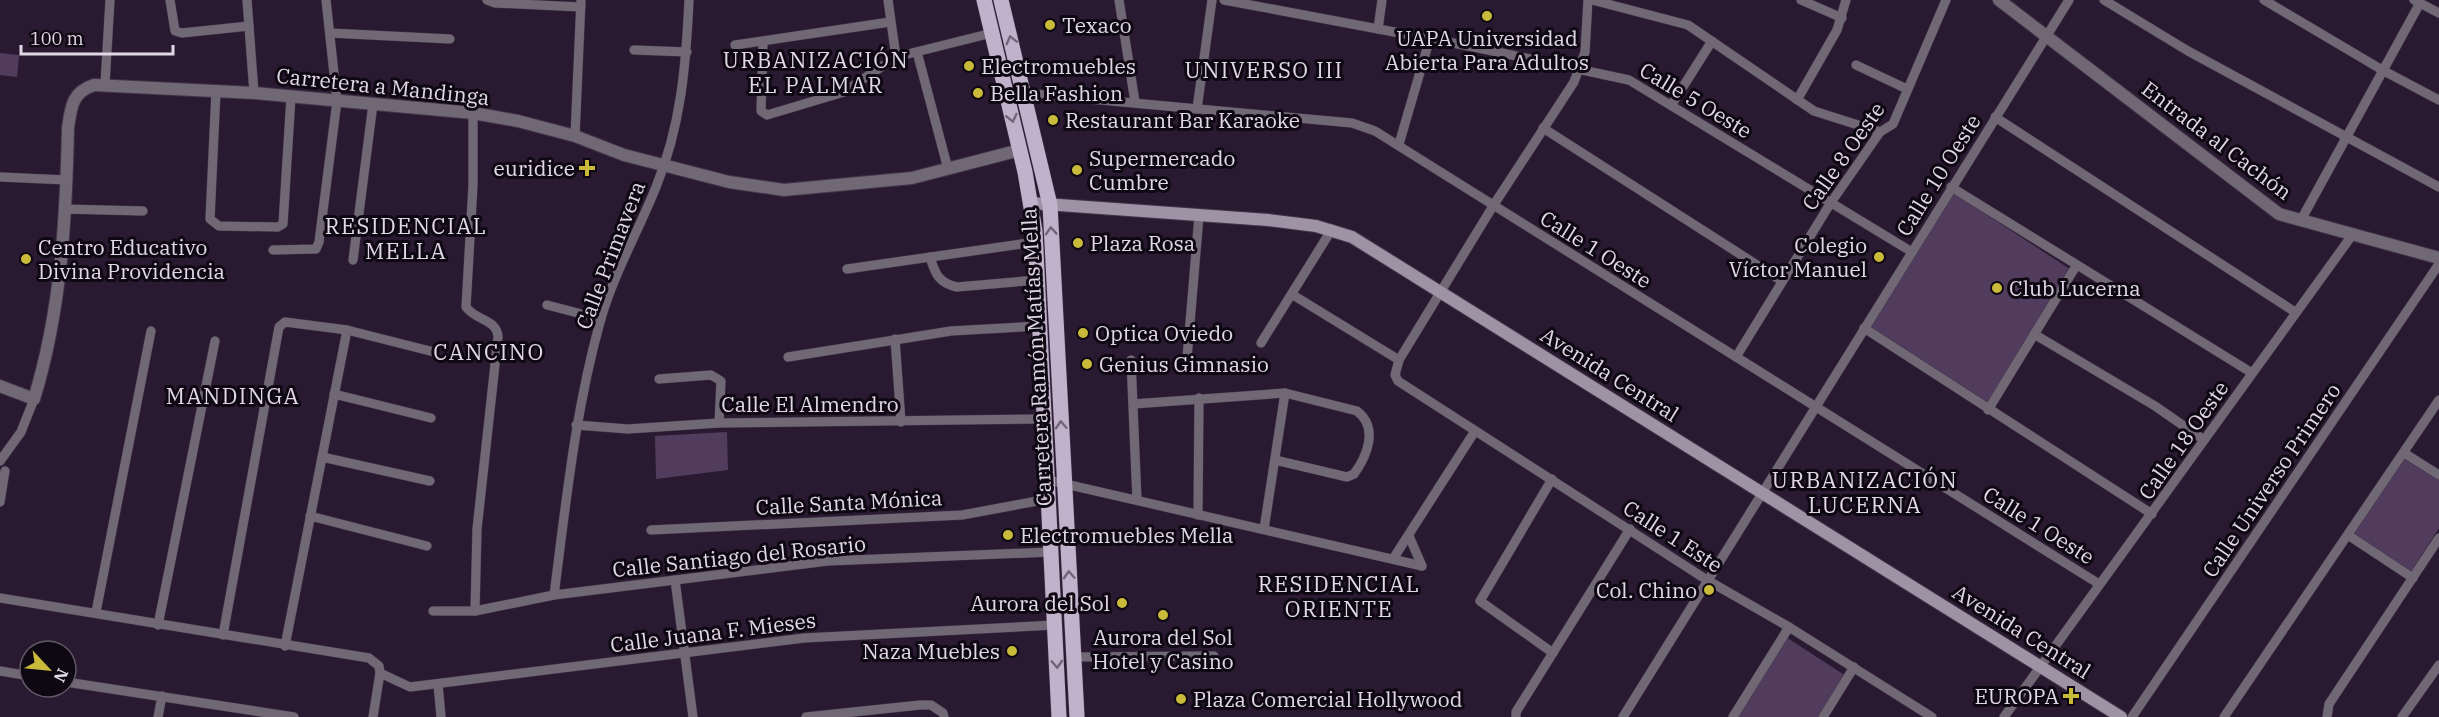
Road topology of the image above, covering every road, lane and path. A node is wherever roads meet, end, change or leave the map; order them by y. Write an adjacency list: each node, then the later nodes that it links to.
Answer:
1 (110, 0): 44 (street)
2 (170, 0): 27 (street)
3 (247, 0): 27 (street)
4 (326, 0): 29 (street)
5 (487, 0): 23 (street)
6 (689, 0): 39 (street, Calle Primavera)
7 (888, 0): 26 (street)
8 (984, 0): 30 (main road, Carretera Ramón Matías Mella)
9 (1001, 0): 48 (main road, Carretera Ramón Matías Mella, one-way to 9)
10 (1119, 0): 53 (street)
11 (1212, 0): 56 (street)
12 (1224, 0): 28 (street, Calle 5 Oeste)
13 (1382, 0): 28 (street)
14 (1590, 0): 34 (street); 42 (street)
15 (1801, 0): 25 (street)
16 (1846, 0): 25 (street)
17 (1946, 0): 45 (street, Calle 8 Oeste)
18 (1999, 0): 31 (street, Entrada al Cachón)
19 (2069, 0): 31 (street, Calle 10 Oeste)
20 (2104, 0): 62 (street)
21 (2264, 0): 43 (street)
22 (2417, 2): 24 (street); 43 (street)
23 (581, 3): 61 (street)
24 (2439, 13)
25 (1842, 18): 50 (street)
26 (890, 22): 35 (street); 40 (street)
27 (249, 26): 47 (street)
28 (1378, 29): 32 (street, Calle 5 Oeste)
29 (330, 33): 33 (street); 52 (street)
30 (992, 33): 38 (street); 64 (main road, Carretera Ramón Matías Mella, one-way to 64)
31 (2047, 35): 58 (street, Calle 10 Oeste); 78 (street, Entrada al Cachón)
32 (1430, 38): 42 (street, Calle 5 Oeste); 63 (street)
33 (450, 39)
34 (1712, 41): 50 (street); 55 (street)
35 (763, 42): 36 (street); 40 (street)
36 (735, 45)
37 (634, 50): 39 (street)
38 (916, 51): 40 (street); 66 (street)
39 (687, 52): 65 (street, Calle Primavera)
40 (896, 57)
41 (1856, 65): 45 (street)
42 (1581, 68): 55 (street, Calle 5 Oeste); 59 (street)
43 (2384, 71): 51 (street); 62 (street)
44 (105, 84): 46 (street, Carretera a Mandinga); 68 (street, Carretera a Mandinga)
45 (1907, 89): 60 (street, Calle 8 Oeste)
46 (216, 91): 47 (street, Carretera a Mandinga); 49 (street)
47 (254, 93): 49 (street, Carretera a Mandinga)
48 (1024, 93): 53 (street, Calle 1 Oeste); 72 (main road, Carretera Ramón Matías Mella)
49 (291, 97): 52 (street, Carretera a Mandinga)
50 (1797, 100): 60 (street)
51 (2439, 100)
52 (337, 101): 54 (street, Carretera a Mandinga); 82 (street)
53 (1135, 102): 56 (street, Calle 1 Oeste)
54 (373, 104): 57 (street, Carretera a Mandinga); 86 (street)
55 (1672, 104): 73 (street, Calle 5 Oeste)
56 (1197, 109): 63 (street, Calle 1 Oeste)
57 (473, 113): 61 (street, Carretera a Mandinga); 162 (street)
58 (1995, 117): 69 (street, Calle 10 Oeste); 95 (street)
59 (1544, 128): 74 (street); 91 (street)
60 (1880, 132): 73 (street, Calle 8 Oeste)
61 (575, 136): 65 (street, Carretera a Mandinga)
62 (2348, 136): 70 (street); 78 (street)
63 (1399, 144): 74 (street, Calle 1 Oeste)
64 (1020, 150): 66 (street, Carretera a Mandinga); 71 (main road, Carretera Ramón Matías Mella)
65 (664, 165): 66 (street, Carretera a Mandinga); 96 (street, Calle Primavera)
66 (948, 169)
67 (0, 177): 68 (street)
68 (67, 180): 75 (street, Carretera a Mandinga)
69 (1951, 187): 83 (street, Calle 10 Oeste); 88 (street)
70 (2439, 187)
71 (1031, 203): 72 (main road, Avenida Central); 81 (main road, Carretera Ramón Matías Mella)
72 (1050, 204): 77 (main road, Avenida Central); 138 (main road, Carretera Ramón Matías Mella, one-way to 72)
73 (1830, 204): 83 (street, Calle 5 Oeste); 91 (street, Calle 8 Oeste)
74 (1493, 206): 92 (street); 107 (street, Calle 1 Oeste)
75 (64, 209): 76 (street); 117 (street, Carretera a Mandinga)
76 (143, 211)
77 (1199, 216): 79 (main road, Avenida Central); 108 (street)
78 (2301, 220): 80 (street, Entrada al Cachón)
79 (1332, 229): 92 (main road, Avenida Central); 93 (street)
80 (2353, 234): 85 (street, Entrada al Cachón); 95 (street, Calle 18 Oeste)
81 (1035, 242): 84 (street); 90 (main road, Carretera Ramón Matías Mella)
82 (273, 250)
83 (1912, 252): 98 (street, Calle 10 Oeste)
84 (930, 257): 89 (street); 90 (street)
85 (2439, 258)
86 (353, 260)
87 (2439, 264): 201 (street, Calle Universo Primero)
88 (2076, 266): 101 (street); 111 (street)
89 (847, 269)
90 (1037, 279): 97 (main road, Carretera Ramón Matías Mella)
91 (1782, 281): 107 (street, Calle 8 Oeste)
92 (1441, 291): 110 (street); 139 (main road, Avenida Central)
93 (1293, 295): 104 (street); 110 (street)
94 (547, 305): 96 (street)
95 (2295, 312): 111 (street, Calle 18 Oeste)
96 (601, 319): 126 (street, Calle Primavera)
97 (1039, 326): 102 (street); 123 (main road, Carretera Ramón Matías Mella)
98 (1864, 328): 120 (street, Calle 10 Oeste); 121 (street)
99 (347, 330): 105 (street); 115 (street); 167 (street)
100 (151, 332): 163 (street)
101 (2034, 334): 121 (street); 128 (street)
102 (895, 339): 106 (street); 124 (street)
103 (215, 341): 165 (street)
104 (1261, 343)
105 (434, 352)
106 (788, 357)
107 (1736, 357): 120 (street, Calle 1 Oeste)
108 (1186, 358)
109 (1131, 360): 119 (street)
110 (1399, 360): 127 (street, Calle 1 Este)
111 (2252, 373): 128 (street, Calle 18 Oeste)
112 (659, 379): 125 (street)
113 (0, 386): 117 (street)
114 (1285, 393): 116 (street); 131 (street); 131 (street)
115 (334, 394): 122 (street); 130 (street)
116 (1199, 398): 119 (street); 143 (street)
117 (34, 399): 132 (street)
118 (2439, 400): 129 (street)
119 (1133, 404): 141 (street)
120 (1817, 405): 139 (street, Calle 10 Oeste); 158 (street, Calle 1 Oeste)
121 (1988, 410): 144 (street)
122 (431, 418)
123 (1045, 419): 124 (street, Calle El Almendro); 136 (main road, Carretera Ramón Matías Mella)
124 (901, 422): 125 (street, Calle El Almendro)
125 (719, 423): 126 (street, Calle El Almendro)
126 (576, 425): 159 (street, Calle Primavera)
127 (1475, 432): 135 (street, Calle 1 Este); 150 (street)
128 (2204, 440): 144 (street, Calle 18 Oeste)
129 (2404, 453): 134 (street); 149 (street)
130 (322, 457): 137 (street); 145 (street)
131 (1275, 460): 146 (street)
132 (0, 461)
133 (5, 471): 142 (street)
134 (2439, 475)
135 (1552, 479): 148 (street, Calle 1 Este); 170 (street)
136 (1048, 480): 138 (street); 140 (main road, Carretera Ramón Matías Mella)
137 (430, 482)
138 (1065, 484): 141 (street); 172 (main road, Carretera Ramón Matías Mella, one-way to 138)
139 (1761, 491): 157 (street, Calle 10 Oeste); 173 (main road, Avenida Central)
140 (1048, 499): 147 (street, Calle Santa Mónica); 153 (main road, Carretera Ramón Matías Mella)
141 (1137, 500): 143 (street)
142 (0, 502)
143 (1198, 514): 146 (street)
144 (2152, 514): 158 (street, Calle 18 Oeste)
145 (310, 516): 152 (street); 168 (street)
146 (1264, 529): 154 (street)
147 (651, 530)
148 (1630, 530): 157 (street, Calle 1 Este); 170 (street)
149 (2348, 535): 155 (street); 202 (street)
150 (1409, 536): 154 (street); 154 (street)
151 (2439, 538): 155 (street)
152 (427, 546)
153 (1051, 552): 156 (street, Calle Santiago del Rosario); 164 (main road, Carretera Ramón Matías Mella)
154 (1393, 559)
155 (2413, 578): 203 (street)
156 (675, 580): 159 (street, Calle Santiago del Rosario); 169 (street)
157 (1707, 580): 166 (street, Calle 1 Este); 194 (street, Calle 10 Oeste)
158 (2099, 584): 173 (street, Calle 18 Oeste)
159 (554, 595): 162 (street, Calle Santiago del Rosario)
160 (0, 598): 163 (street)
161 (433, 611): 162 (street, Calle Santiago del Rosario)
162 (475, 611)
163 (96, 612): 165 (street)
164 (1055, 624): 169 (street, Calle Juana F. Mieses); 192 (main road, Carretera Ramón Matías Mella, one-way to 192)
165 (158, 625): 167 (street)
166 (1789, 627): 175 (street, Calle 1 Este); 195 (street)
167 (223, 636): 168 (street)
168 (285, 646): 177 (street)
169 (686, 653): 180 (street, Calle Juana F. Mieses); 189 (street)
170 (1553, 653): 184 (street)
171 (1214, 656): 172 (street)
172 (1073, 657): 193 (main road, Carretera Ramón Matías Mella)
173 (2040, 665): 199 (street, Calle 18 Oeste); 200 (main road, Avenida Central)
174 (2439, 665): 204 (street)
175 (1854, 667): 182 (street, Calle 1 Este); 196 (street)
176 (0, 671): 178 (street)
177 (380, 673): 180 (street, Calle Juana F. Mieses); 187 (street)
178 (18, 674)
179 (78, 684): 181 (street)
180 (438, 684): 188 (street)
181 (162, 696): 185 (street); 186 (street)
182 (1916, 707): 197 (street); 198 (street, Calle 1 Este)
183 (862, 714): 190 (street); 191 (street)
184 (1516, 715)
185 (158, 717)
186 (294, 717)
187 (373, 717)
188 (441, 717)
189 (693, 717)
190 (806, 717)
191 (944, 717)
192 (1059, 717)
193 (1077, 717)
194 (1623, 717)
195 (1732, 717)
196 (1823, 717)
197 (1910, 717)
198 (1932, 717)
199 (2004, 717)
200 (2121, 717)
201 (2132, 717)
202 (2224, 717)
203 (2327, 717)
204 (2402, 717)

